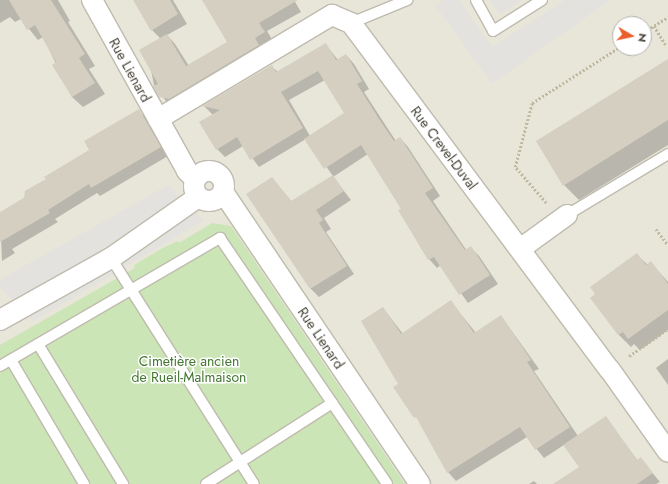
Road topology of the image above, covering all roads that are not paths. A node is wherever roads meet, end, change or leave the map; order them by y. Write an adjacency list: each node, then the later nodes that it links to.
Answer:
1 (92, 0): 6 (street, Rue Lienard)
2 (407, 0): 5 (lane)
3 (476, 0): 4 (lane)
4 (542, 0)
5 (351, 23): 6 (street); 11 (street, Rue Crevel-Duval)
6 (158, 119): 8 (street, Rue Lienard)
7 (668, 154): 10 (lane)
8 (196, 188): 9 (street); 9 (street); 12 (street)
9 (223, 192): 26 (street, Rue Lienard)
10 (567, 215): 11 (street)
11 (520, 249): 19 (street, Rue Crevel-Duval)
12 (111, 258): 13 (lane); 14 (street)
13 (130, 288): 15 (lane); 18 (lane); 20 (lane)
14 (1, 317)
15 (38, 344): 16 (lane); 22 (lane)
16 (11, 360): 17 (lane); 21 (lane)
17 (0, 366)
18 (332, 403): 20 (lane); 25 (lane)
19 (668, 452)
20 (240, 462): 23 (lane); 24 (lane)
21 (84, 484)
22 (123, 484)
23 (206, 484)
24 (254, 484)
25 (387, 484)
26 (420, 484)

